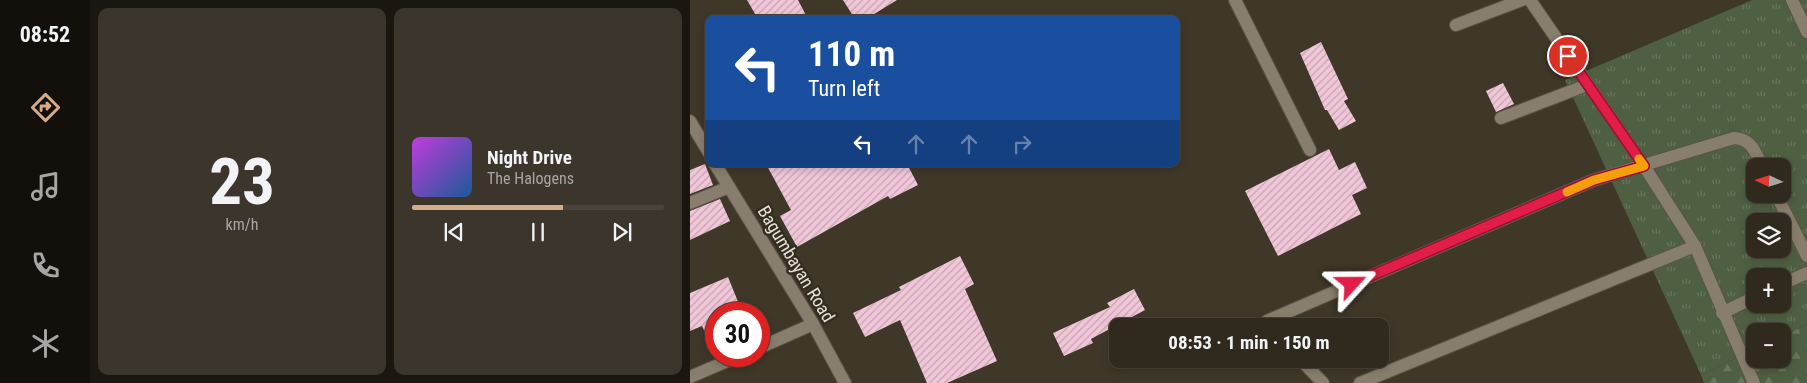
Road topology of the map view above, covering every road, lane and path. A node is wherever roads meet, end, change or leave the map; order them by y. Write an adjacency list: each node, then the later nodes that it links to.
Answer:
1 (1235, 0): 11 (street)
2 (1522, 0): 5 (street)
3 (1530, 0): 7 (street)
4 (1792, 0): 6 (street)
5 (1456, 25)
6 (1807, 32)
7 (1587, 84): 8 (street); 13 (street)
8 (1501, 118)
9 (690, 121): 10 (street)
10 (705, 146)
11 (1310, 150)
12 (1758, 158): 13 (street)
13 (1644, 166): 18 (street); 24 (street)
14 (717, 167): 15 (street, Bagumbayan Road)
15 (730, 187): 16 (street); 25 (street, Bagumbayan Road)
16 (690, 203)
17 (1780, 203): 19 (street)
18 (1695, 246): 23 (street); 32 (street)
19 (1807, 256)
20 (1807, 272): 21 (street)
21 (1791, 280)
22 (1746, 301): 23 (street)
23 (1722, 313): 33 (street)
24 (1274, 318)
25 (812, 324): 26 (street); 30 (street, Bagumbayan Road)
26 (770, 343)
27 (714, 367): 29 (street)
28 (1308, 368): 31 (street)
29 (690, 378)
30 (845, 383)
31 (1322, 383)
32 (1360, 383)
33 (1754, 383)

